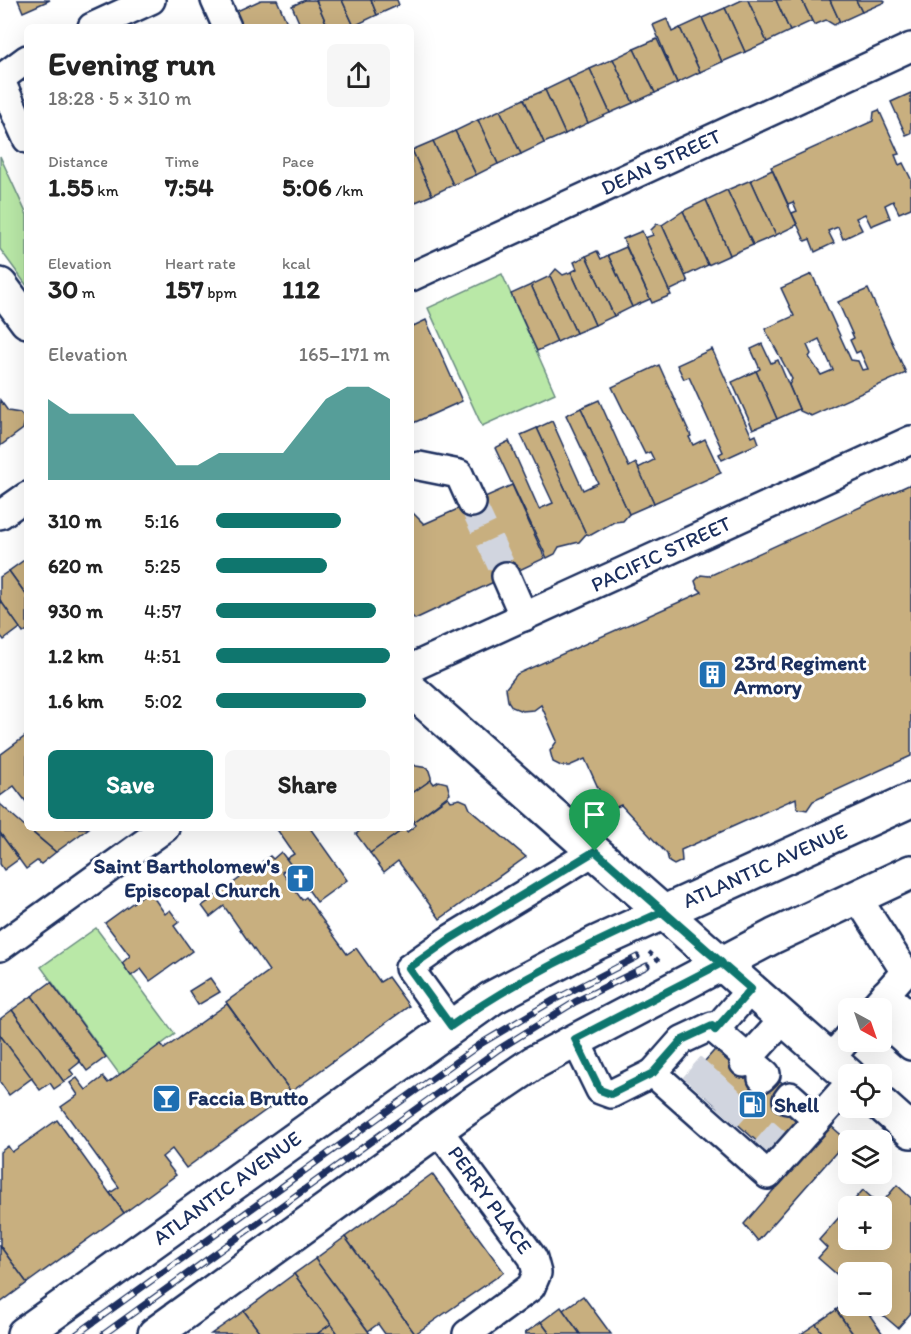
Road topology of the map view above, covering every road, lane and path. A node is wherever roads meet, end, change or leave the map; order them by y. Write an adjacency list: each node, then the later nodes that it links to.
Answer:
1 (151, 0): 3 (street)
2 (215, 0): 4 (street)
3 (99, 24)
4 (226, 24)
5 (911, 47): 9 (street, DEAN STREET)
6 (24, 61): 7 (street)
7 (0, 79): 8 (street)
8 (24, 132)
9 (414, 276)
10 (0, 285): 11 (main road)
11 (24, 317)
12 (911, 440): 18 (street, PACIFIC STREET)
13 (419, 466): 15 (street)
14 (24, 498): 16 (street)
15 (472, 503)
16 (0, 516)
17 (506, 576): 18 (street)
18 (524, 617): 19 (street, PACIFIC STREET)
19 (414, 667)
20 (414, 693): 23 (main road)
21 (911, 800): 26 (main road, ATLANTIC AVENUE)
22 (161, 831): 27 (street)
23 (595, 851): 26 (main road); 38 (street)
24 (911, 872): 25 (main road)
25 (857, 897): 29 (main road); 31 (street)
26 (662, 912): 29 (main road); 38 (main road, ATLANTIC AVENUE)
27 (0, 947)
28 (647, 951): 30 (path)
29 (722, 963): 32 (main road); 39 (main road)
30 (663, 965)
31 (909, 972): 33 (street)
32 (751, 989): 36 (main road); 41 (street)
33 (888, 998)
34 (892, 1011): 35 (street)
35 (911, 1016)
36 (784, 1019): 41 (street); 42 (main road)
37 (892, 1023): 40 (street)
38 (451, 1026): 48 (main road, ATLANTIC AVENUE)
39 (575, 1039): 44 (street); 46 (main road)
40 (911, 1046)
41 (738, 1053): 44 (street)
42 (844, 1064)
43 (838, 1070): 44 (street)
44 (653, 1073)
45 (892, 1114): 47 (main road)
46 (438, 1130): 49 (main road); 50 (street, PERRY PLACE)
47 (911, 1131)
48 (24, 1334)
49 (154, 1334)
50 (467, 1334)

